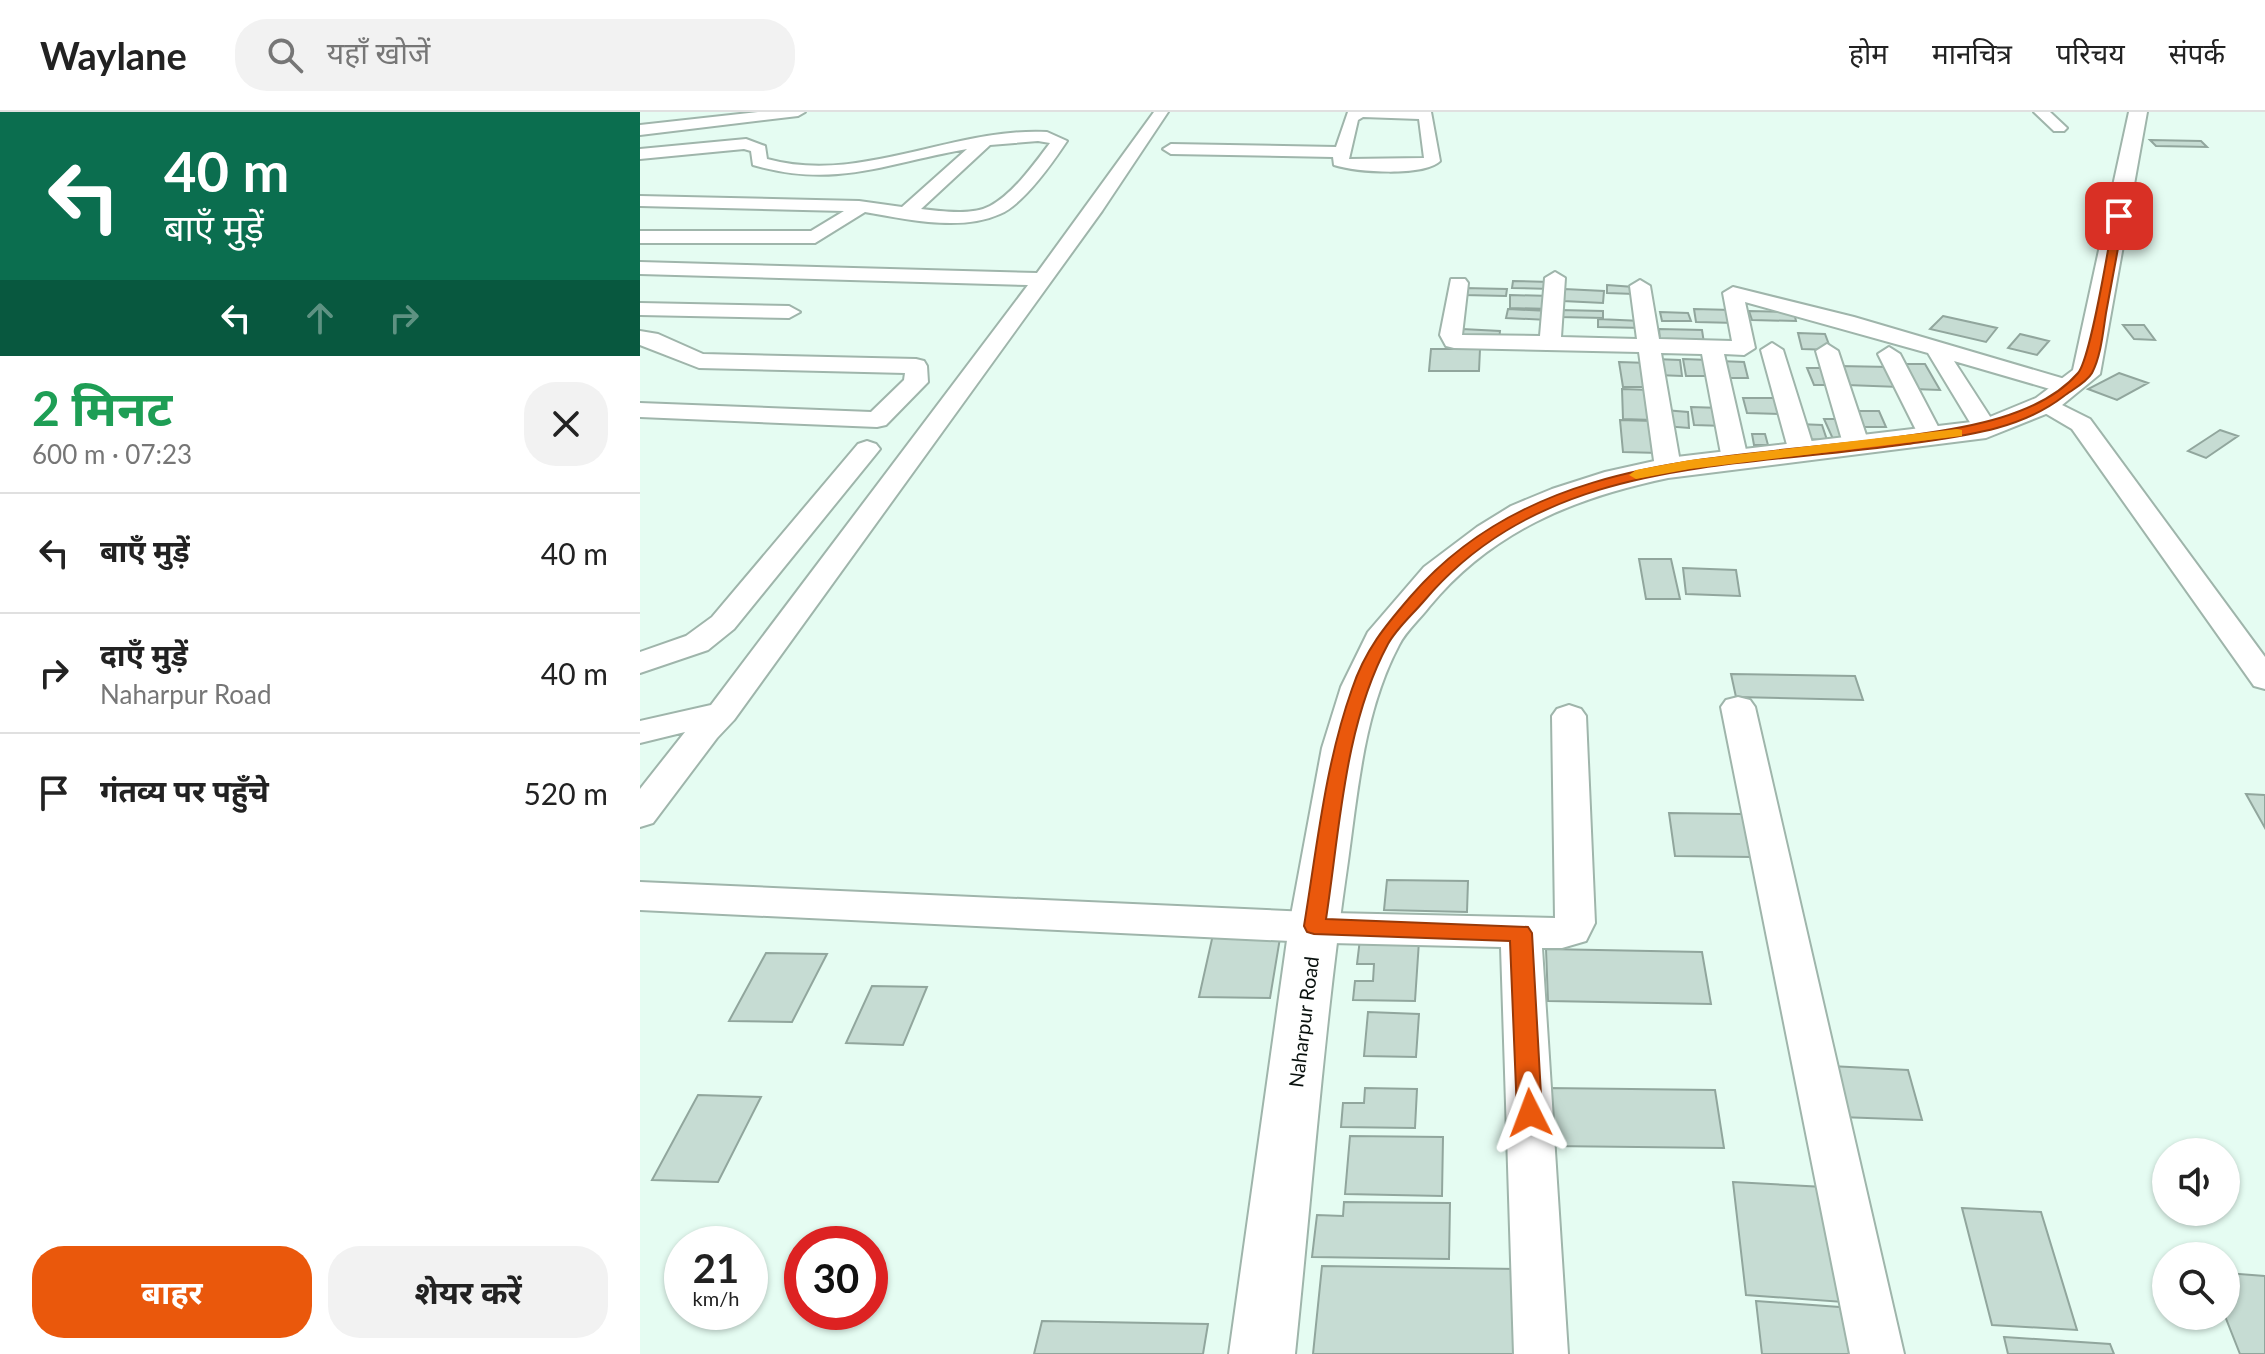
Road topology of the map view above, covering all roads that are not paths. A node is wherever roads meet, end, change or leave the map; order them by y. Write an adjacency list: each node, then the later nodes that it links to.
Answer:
1 (649, 112): 8 (street)
2 (751, 112): 9 (street)
3 (798, 112): 9 (street)
4 (1161, 112): 21 (street)
5 (2041, 112): 10 (street)
6 (2138, 112): 34 (street, Naharpur Road)
7 (1356, 113): 13 (street); 13 (street)
8 (640, 117)
9 (640, 127)
10 (2059, 128)
11 (988, 138): 14 (street); 17 (street); 17 (street)
12 (1171, 149): 13 (street)
13 (1341, 152)
14 (640, 154)
15 (640, 201): 16 (street)
16 (859, 206): 17 (street); 18 (street)
17 (905, 214)
18 (640, 237)
19 (640, 268): 21 (street)
20 (1555, 278): 27 (street)
21 (1042, 279): 46 (street)
22 (1458, 283): 27 (street)
23 (1640, 286): 28 (street)
24 (640, 309): 25 (street)
25 (789, 312)
26 (640, 338): 35 (street)
27 (1550, 344): 28 (street)
28 (1650, 346): 29 (street); 42 (street)
29 (1712, 348): 34 (street); 41 (street)
30 (1772, 350): 40 (street)
31 (1827, 351): 38 (street)
32 (1889, 354): 37 (street)
33 (1938, 354): 36 (street)
34 (2056, 396): 36 (street, Naharpur Road); 44 (street)
35 (640, 410)
36 (1986, 429): 37 (street, Naharpur Road)
37 (1932, 438): 38 (street, Naharpur Road)
38 (1857, 447): 40 (street, Naharpur Road)
39 (867, 449): 43 (street)
40 (1802, 452): 41 (street, Naharpur Road)
41 (1735, 459): 42 (street, Naharpur Road)
42 (1668, 468): 51 (street, Naharpur Road)
43 (640, 663)
44 (2265, 679)
45 (1738, 707): 55 (street)
46 (722, 713): 48 (street); 49 (street)
47 (1569, 716): 52 (street)
48 (640, 732)
49 (640, 814)
50 (640, 896): 51 (street)
51 (1314, 926): 52 (street); 53 (street, Naharpur Road)
52 (1521, 933): 54 (street)
53 (1262, 1354)
54 (1541, 1354)
55 (1877, 1354)

